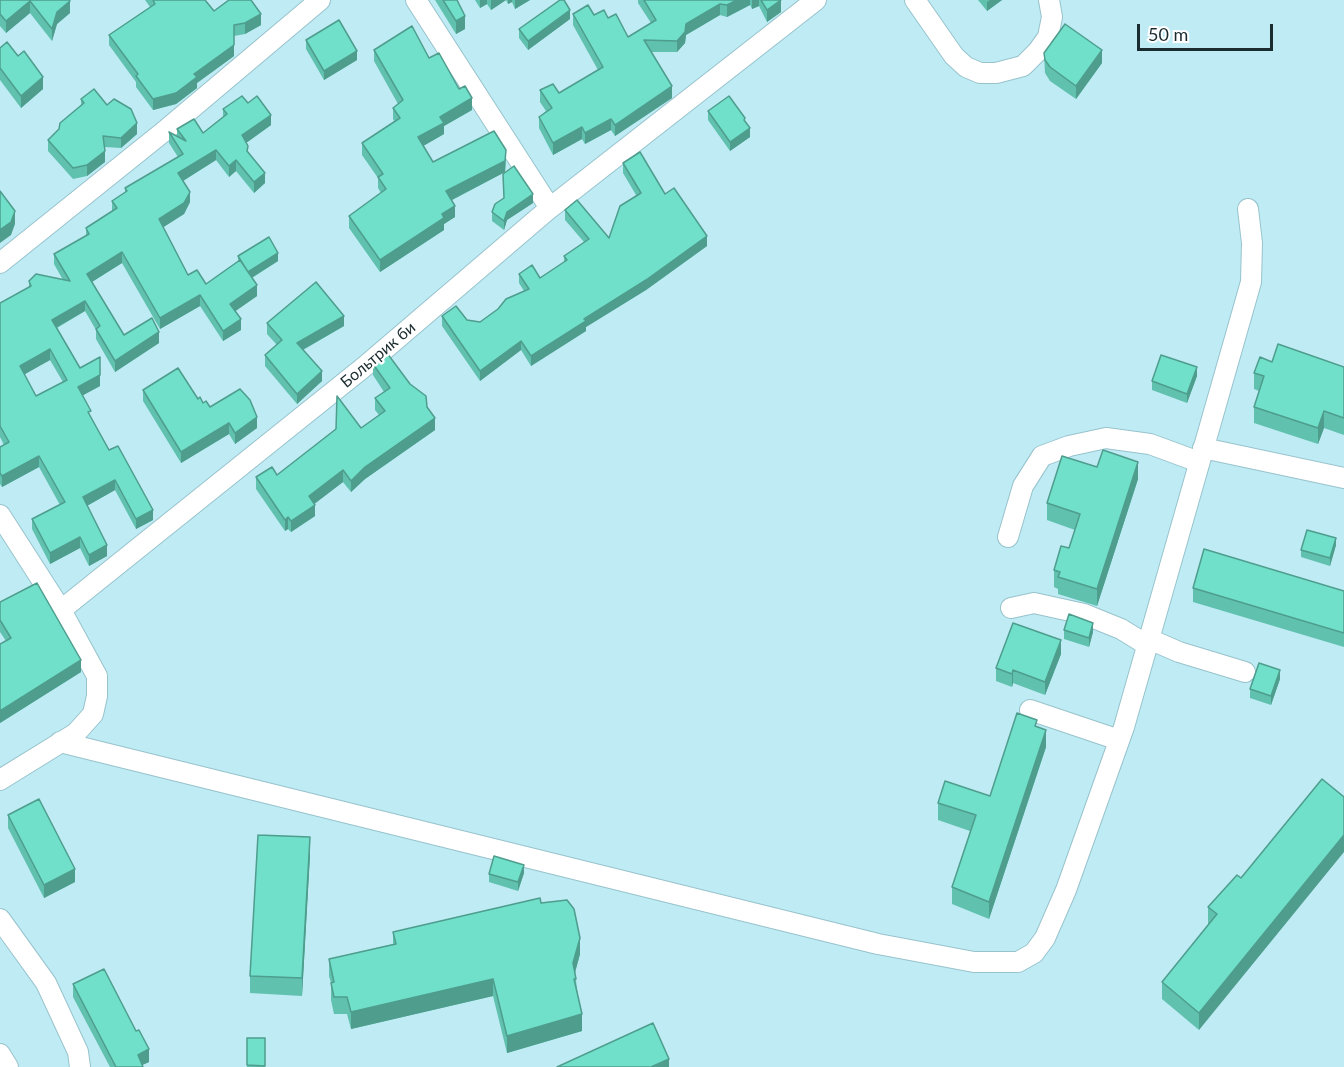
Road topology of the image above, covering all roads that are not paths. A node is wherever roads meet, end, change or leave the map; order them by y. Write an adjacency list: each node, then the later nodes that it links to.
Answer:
1 (320, 0): 8 (street)
2 (416, 0): 6 (street)
3 (816, 0): 6 (street, Больтрик би)
4 (915, 0): 5 (street)
5 (1048, 0)
6 (550, 208): 14 (street, Больтрик би)
7 (1248, 209): 9 (street)
8 (0, 262)
9 (1201, 455): 10 (street); 12 (street); 15 (street)
10 (1344, 478)
11 (0, 515): 14 (street)
12 (1008, 537)
13 (1011, 608): 15 (street)
14 (61, 610): 19 (street)
15 (1148, 642): 16 (street); 18 (street)
16 (1245, 672)
17 (1030, 710): 18 (street)
18 (1119, 740): 19 (street)
19 (60, 742): 20 (street)
20 (0, 780)
21 (0, 919): 24 (street)
22 (0, 1054): 23 (street)
23 (8, 1067)
24 (80, 1067)

